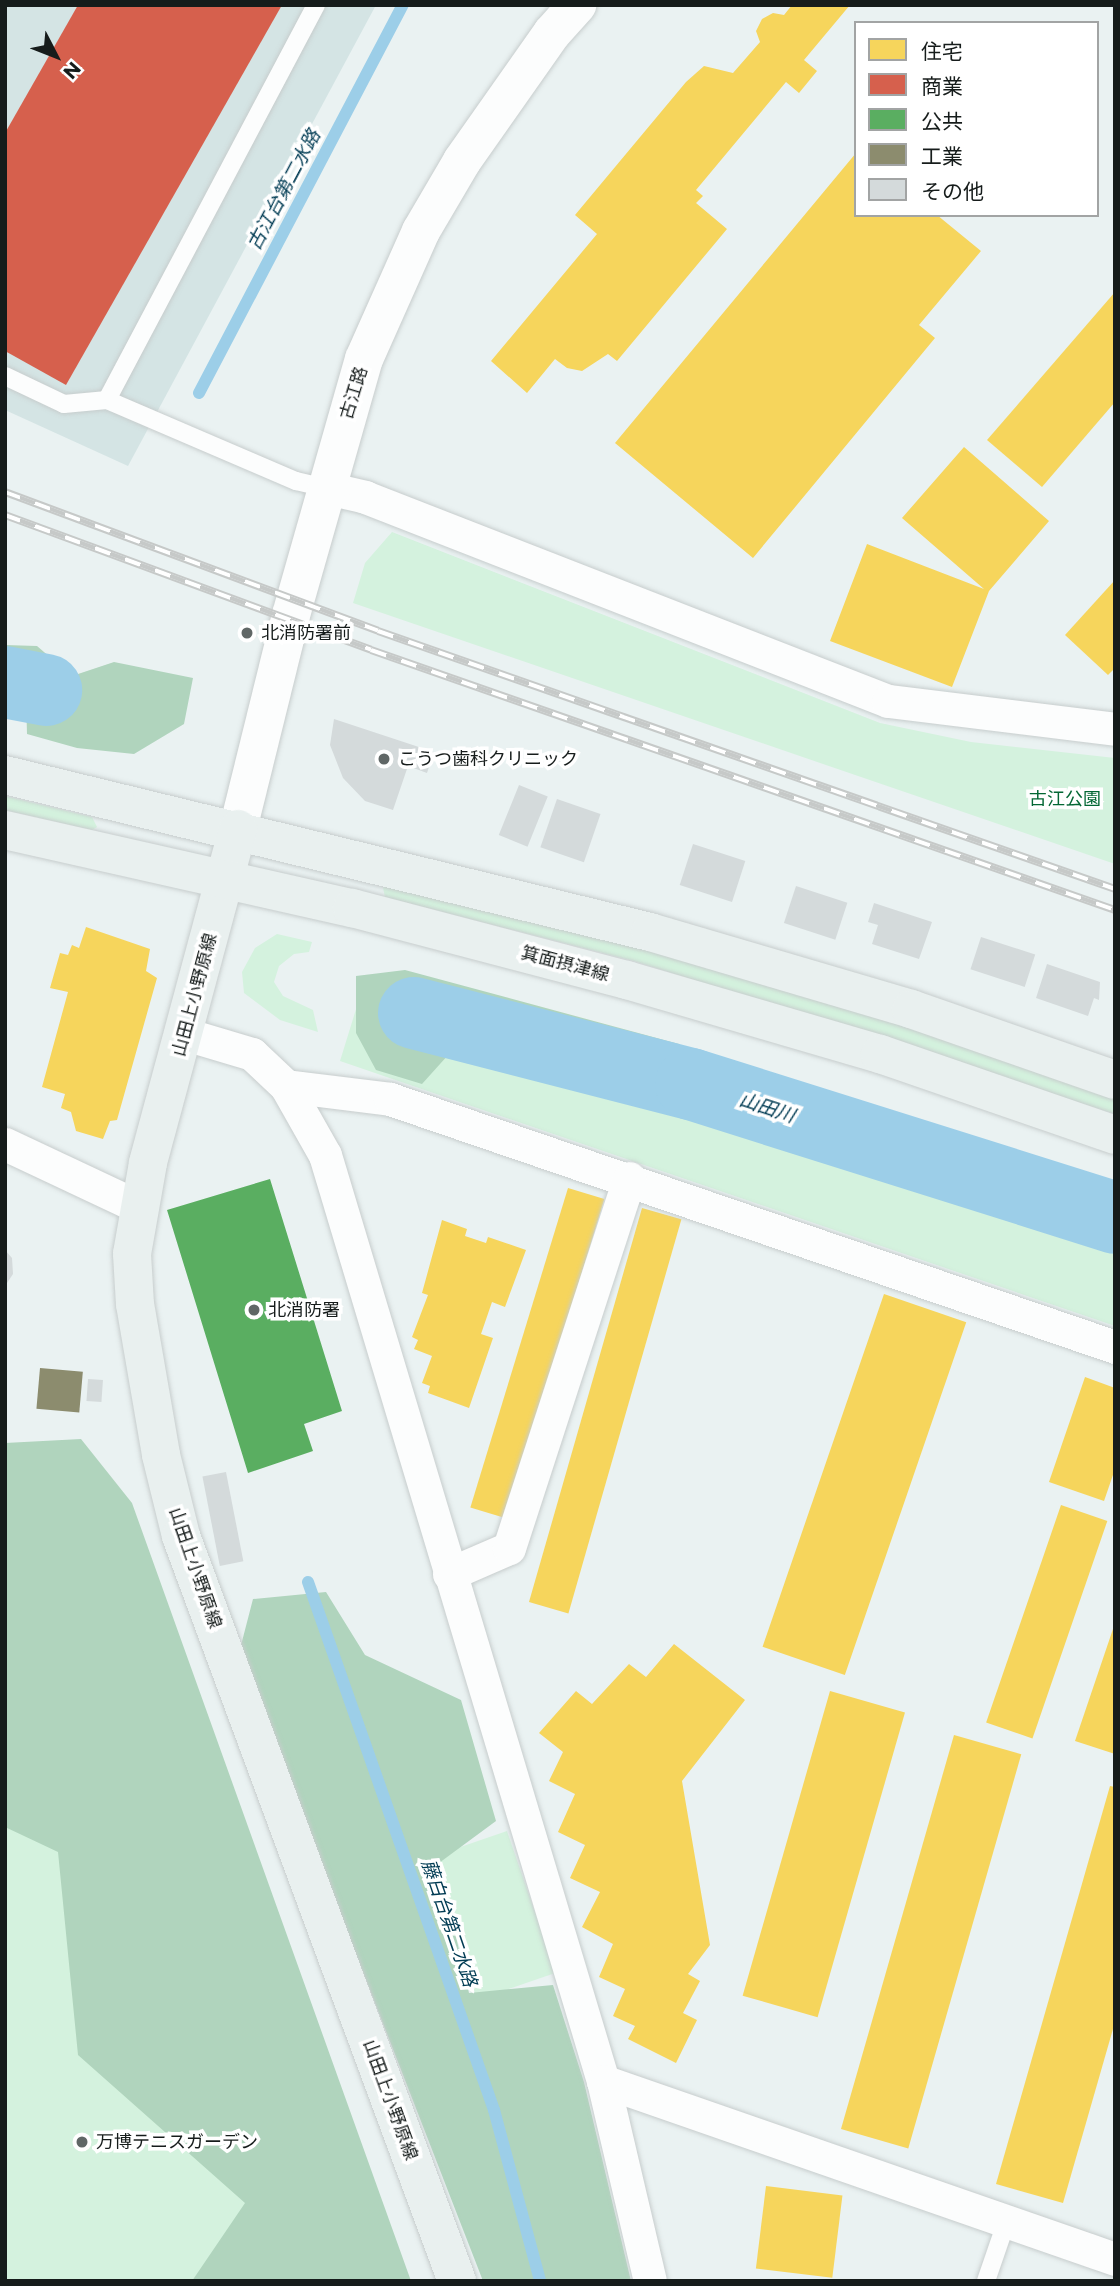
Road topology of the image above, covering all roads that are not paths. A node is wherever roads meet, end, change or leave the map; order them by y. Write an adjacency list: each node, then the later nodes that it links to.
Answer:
1 (316, 5): 4 (lane)
2 (577, 5): 5 (street, 古江路)
3 (5, 376): 4 (lane)
4 (107, 400): 5 (lane)
5 (327, 488): 6 (street); 8 (street, 古江路)
6 (1115, 729)
7 (5, 775): 8 (main road)
8 (238, 829): 10 (main road, 山田上小野原線); 12 (main road)
9 (5, 830): 10 (main road, 箕面摂津線)
10 (226, 879): 11 (main road, 山田上小野原線); 14 (main road, 箕面摂津線)
11 (185, 1034): 13 (street); 17 (main road, 山田上小野原線)
12 (1115, 1080)
13 (286, 1086): 16 (street); 19 (street)
14 (1115, 1135)
15 (5, 1144): 17 (street)
16 (629, 1178): 18 (street); 19 (street)
17 (139, 1207): 23 (main road, 山田上小野原線)
18 (1115, 1347)
19 (450, 1574): 20 (street)
20 (603, 2081): 21 (street); 24 (street)
21 (1007, 2220): 22 (street); 25 (lane)
22 (1115, 2259)
23 (457, 2281)
24 (650, 2281)
25 (986, 2281)

